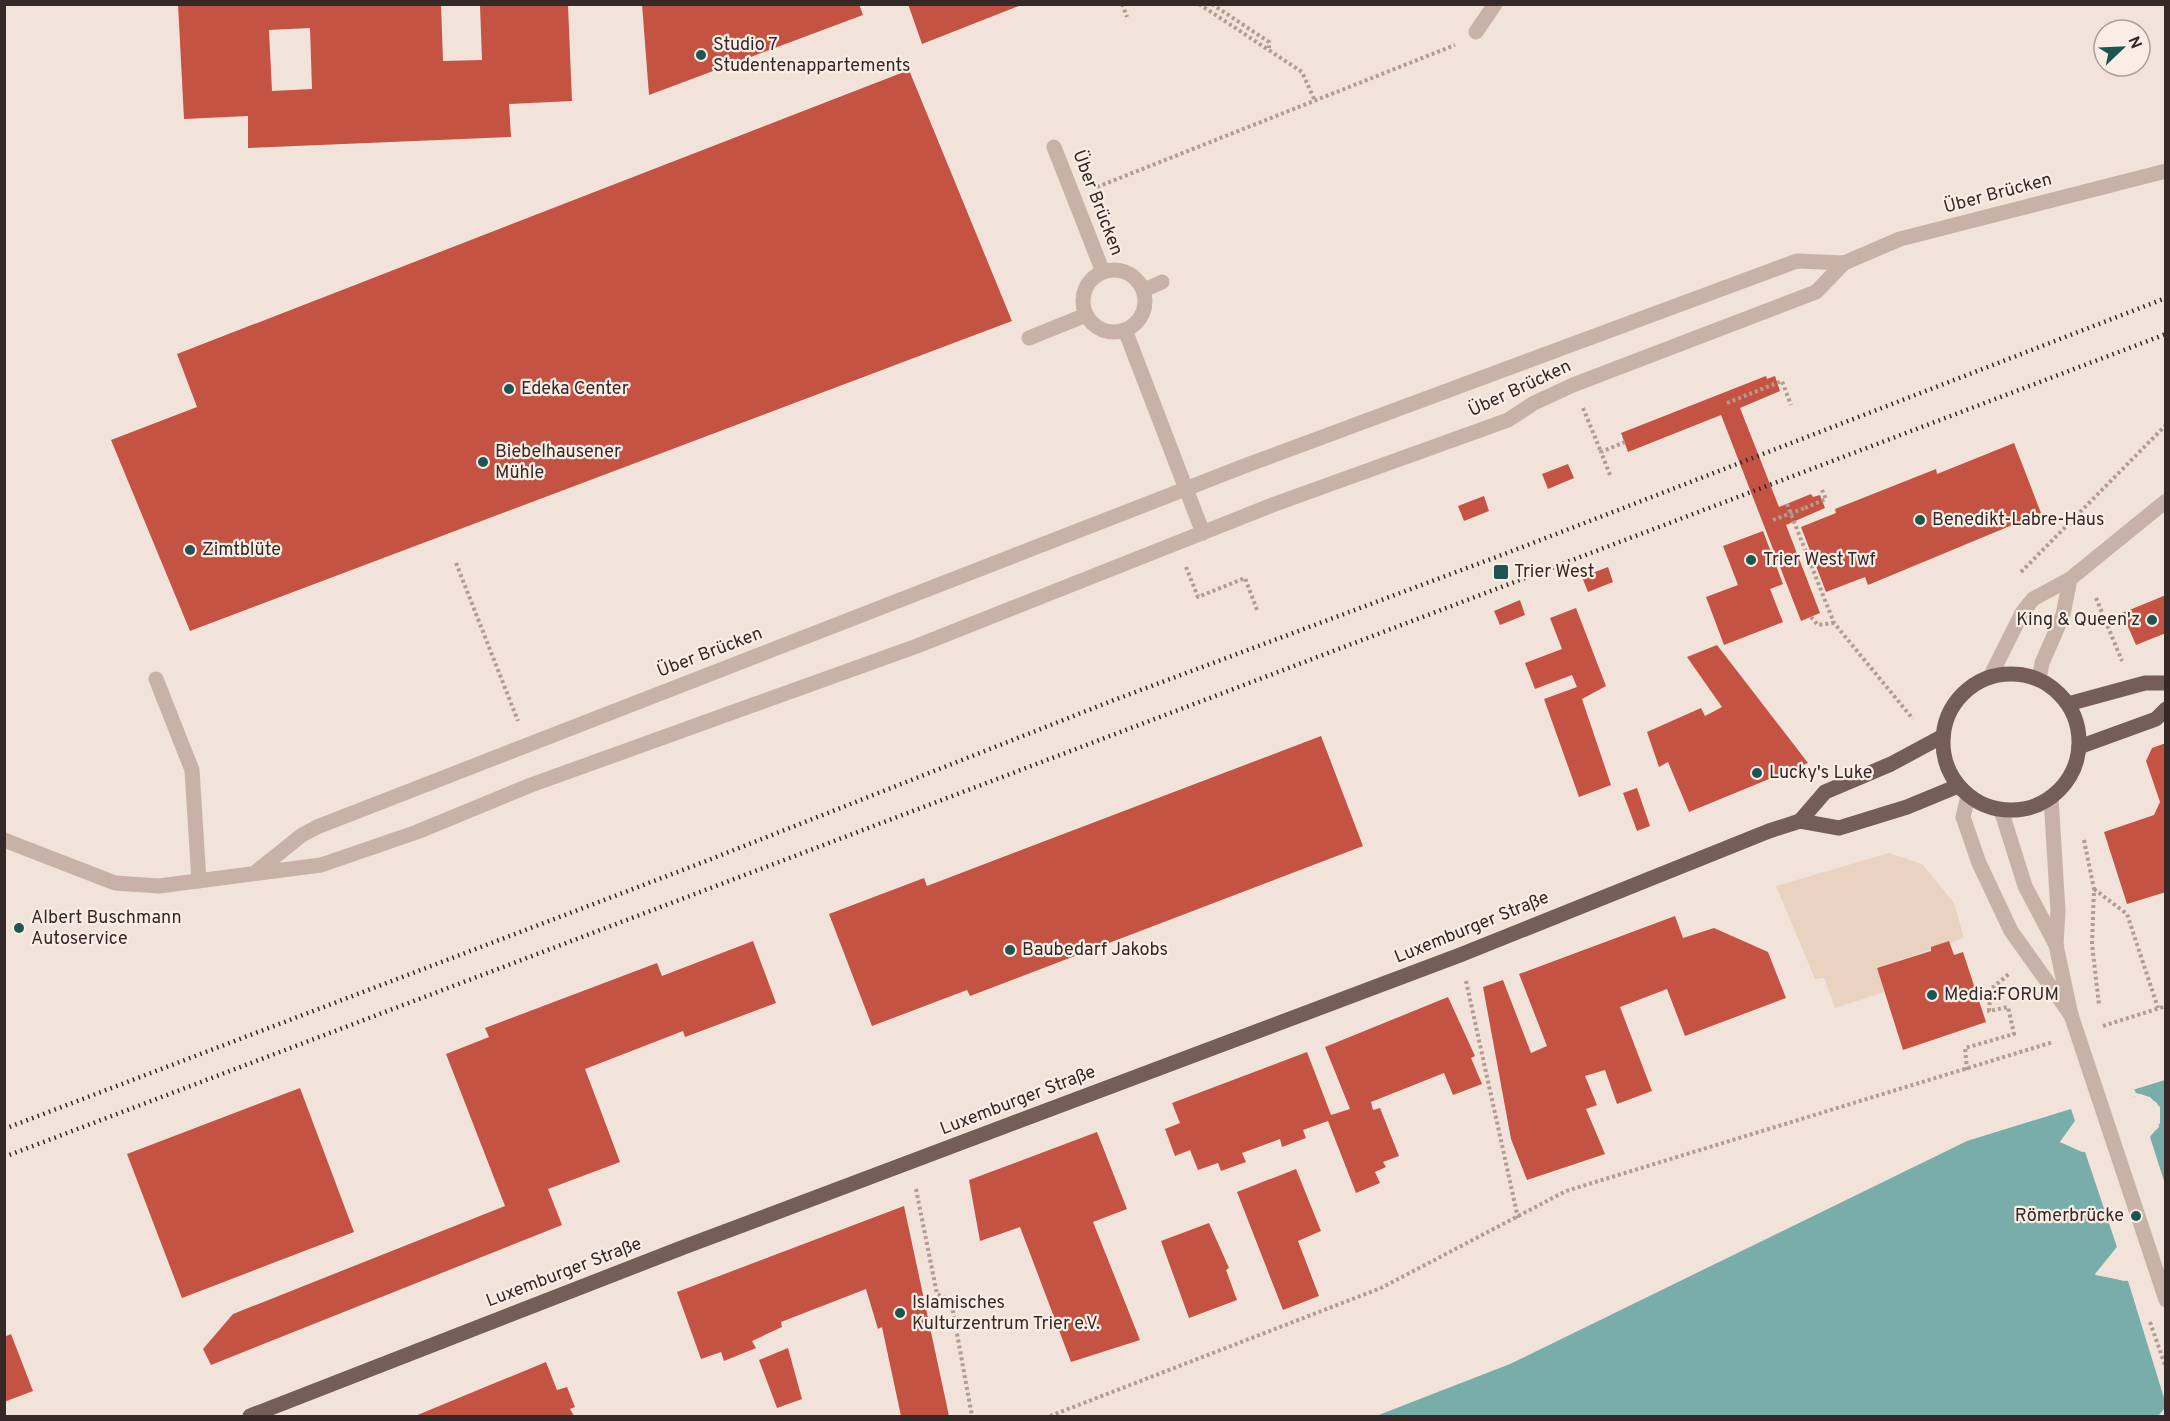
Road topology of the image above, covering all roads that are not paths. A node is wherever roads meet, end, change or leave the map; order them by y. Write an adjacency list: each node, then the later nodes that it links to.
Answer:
1 (1495, 4): 2 (street)
2 (1476, 32)
3 (1054, 147): 6 (street, Über Brücken)
4 (2166, 171): 5 (street, Über Brücken)
5 (1844, 263): 12 (street, Über Brücken); 14 (street, Über Brücken)
6 (1103, 272): 8 (street); 9 (street)
7 (1162, 282): 8 (street)
8 (1144, 290): 10 (street)
9 (1086, 315): 10 (street); 11 (street)
10 (1125, 330): 12 (street)
11 (1029, 338)
12 (1186, 488): 14 (street); 29 (street, Über Brücken)
13 (2166, 501): 15 (street)
14 (1203, 533): 29 (street, Über Brücken)
15 (2070, 579): 16 (street); 18 (street)
16 (1990, 677): 18 (main road); 22 (main road)
17 (156, 679): 30 (street)
18 (2039, 680): 20 (main road)
19 (2166, 683): 20 (main road)
20 (2068, 704): 23 (main road)
21 (2166, 709): 23 (main road)
22 (1943, 736): 24 (main road); 27 (main road, Luxemburger Straße)
23 (2079, 747): 25 (main road)
24 (1963, 791): 26 (main road); 27 (main road); 32 (street)
25 (2051, 798): 26 (main road); 31 (street)
26 (2001, 810): 31 (street)
27 (1800, 821): 34 (main road, Luxemburger Straße)
28 (4, 840): 30 (street, Über Brücken)
29 (257, 871): 30 (street, Über Brücken)
30 (199, 881)
31 (2056, 945): 32 (street)
32 (2071, 1015): 33 (street, bridge)
33 (2166, 1300)
34 (250, 1416)

